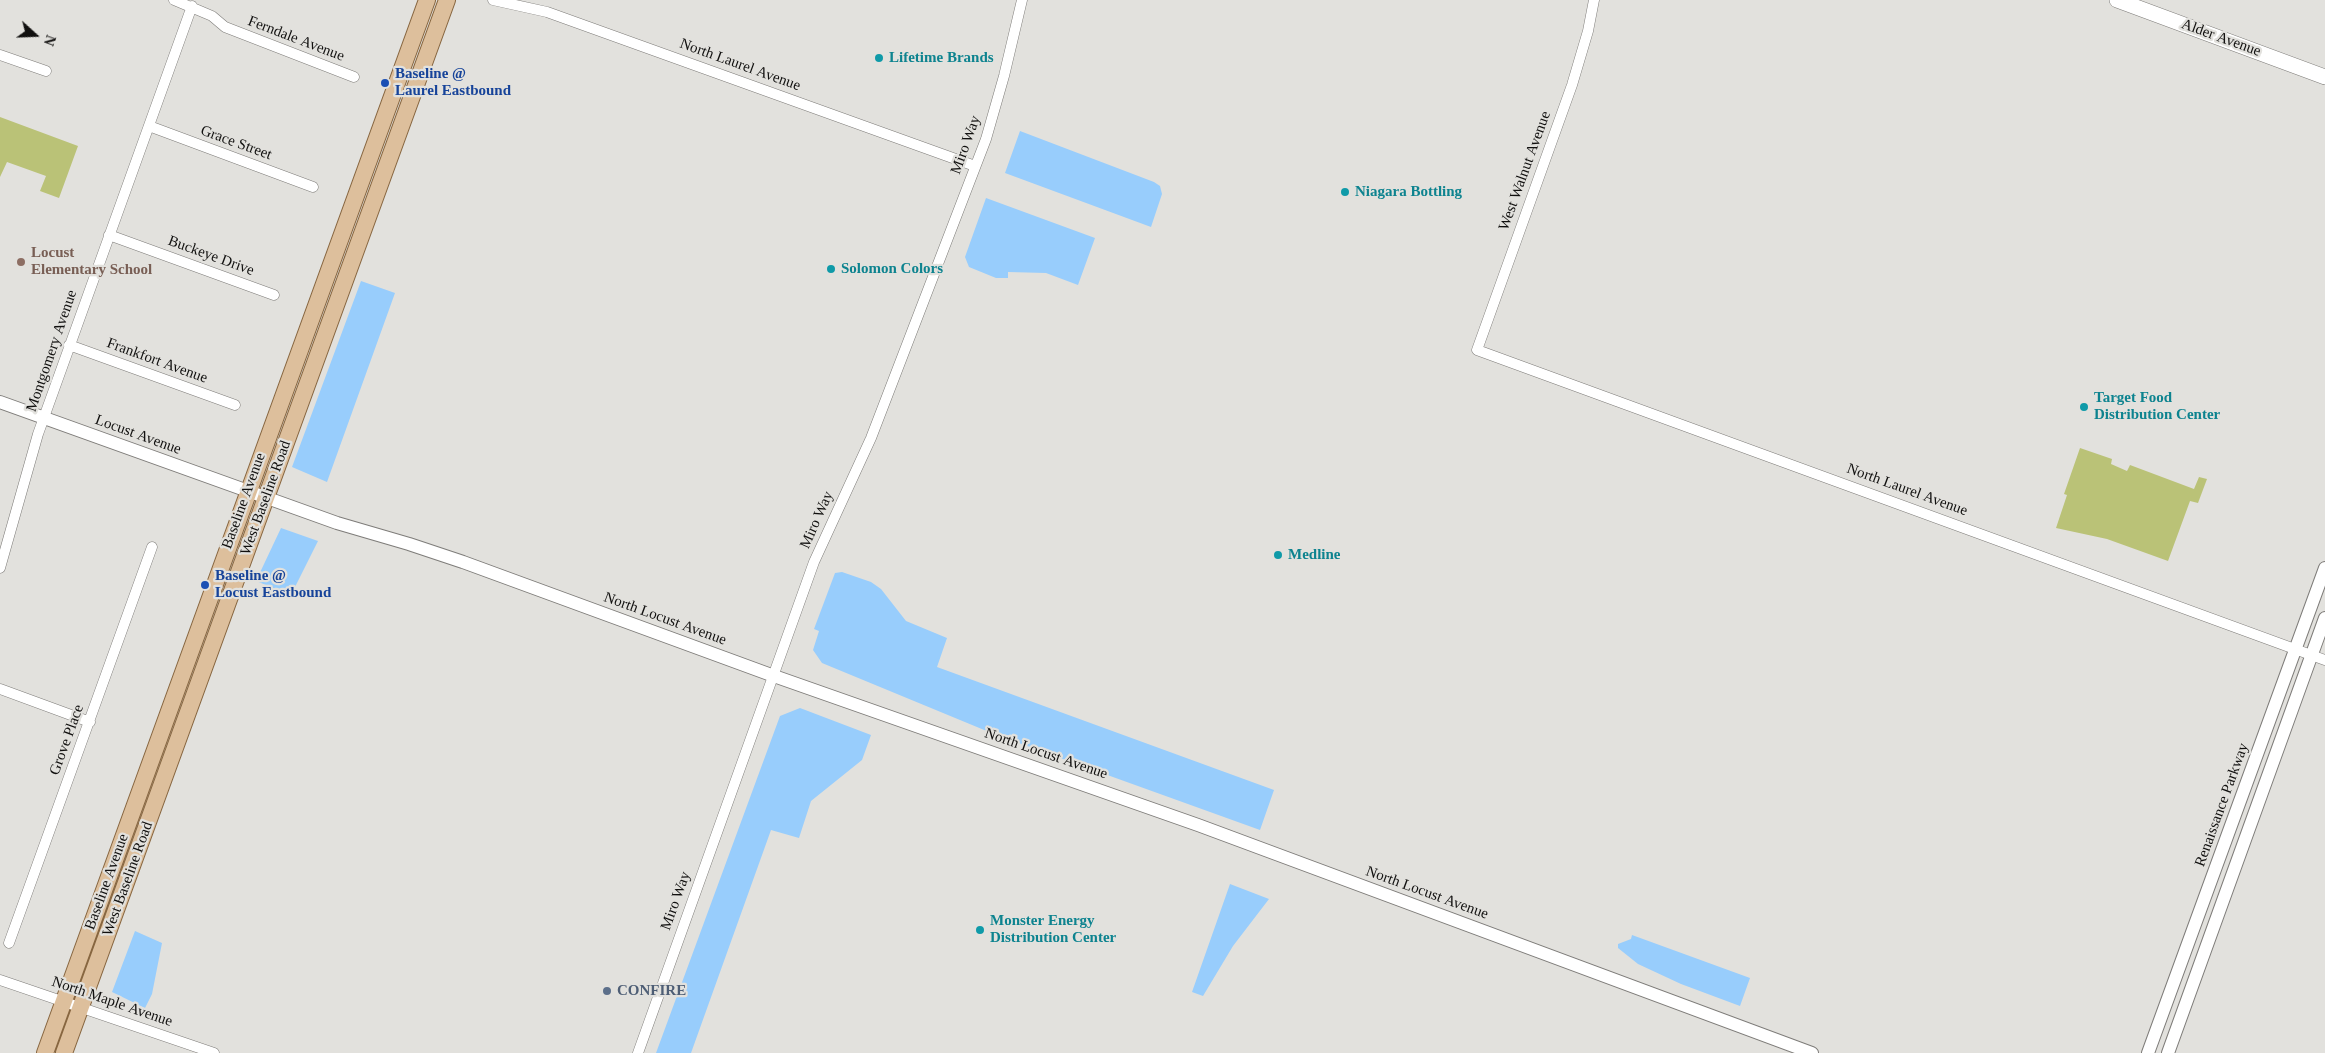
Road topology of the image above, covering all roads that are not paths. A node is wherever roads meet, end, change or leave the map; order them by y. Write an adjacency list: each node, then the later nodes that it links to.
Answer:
1 (174, 0): 8 (street, Ferndale Avenue)
2 (427, 0): 23 (main road, Baseline Avenue)
3 (447, 0): 24 (main road, West Baseline Road)
4 (493, 0): 14 (street, North Laurel Avenue)
5 (1022, 0): 14 (street, Miro Way)
6 (1594, 0): 19 (street, West Walnut Avenue)
7 (2118, 0): 12 (main road, Alder Avenue)
8 (192, 6): 11 (street, Ferndale Avenue); 13 (street, Montgomery Avenue)
9 (0, 55): 10 (street)
10 (46, 71)
11 (354, 77)
12 (2325, 77)
13 (149, 126): 15 (street, Grace Street); 16 (street, Montgomery Avenue)
14 (976, 166): 32 (street, Miro Way)
15 (313, 187)
16 (109, 235): 17 (street, Buckeye Drive); 18 (street, Montgomery Avenue)
17 (274, 295)
18 (69, 345): 21 (street, Frankfort Avenue); 22 (street, Montgomery Avenue)
19 (1477, 350): 29 (street, North Laurel Avenue)
20 (0, 402): 22 (street, Locust Avenue)
21 (235, 405)
22 (44, 418): 23 (street, Locust Avenue); 26 (street, Montgomery Avenue)
23 (247, 491): 24 (street, Locust Avenue); 37 (main road, Baseline Avenue)
24 (266, 497): 32 (street, North Locust Avenue); 38 (main road, West Baseline Road)
25 (152, 547): 34 (street, Grove Place)
26 (0, 568)
27 (2325, 568): 29 (street, Renaissance Parkway)
28 (2325, 618): 30 (street)
29 (2296, 650): 30 (street, North Laurel Avenue); 44 (street, Renaissance Parkway)
30 (2312, 654): 31 (street, North Laurel Avenue); 45 (street)
31 (2325, 660)
32 (774, 676): 42 (street, Miro Way); 43 (street, North Locust Avenue)
33 (0, 688): 34 (street)
34 (90, 722): 35 (street, Grove Place)
35 (9, 943)
36 (0, 980): 37 (street, North Maple Avenue)
37 (63, 1002): 38 (street, North Maple Avenue); 39 (main road)
38 (81, 1008): 40 (main road, West Baseline Road); 41 (street, North Maple Avenue)
39 (44, 1053)
40 (64, 1053)
41 (214, 1053)
42 (638, 1053)
43 (1812, 1053)
44 (2148, 1053)
45 (2168, 1053)

